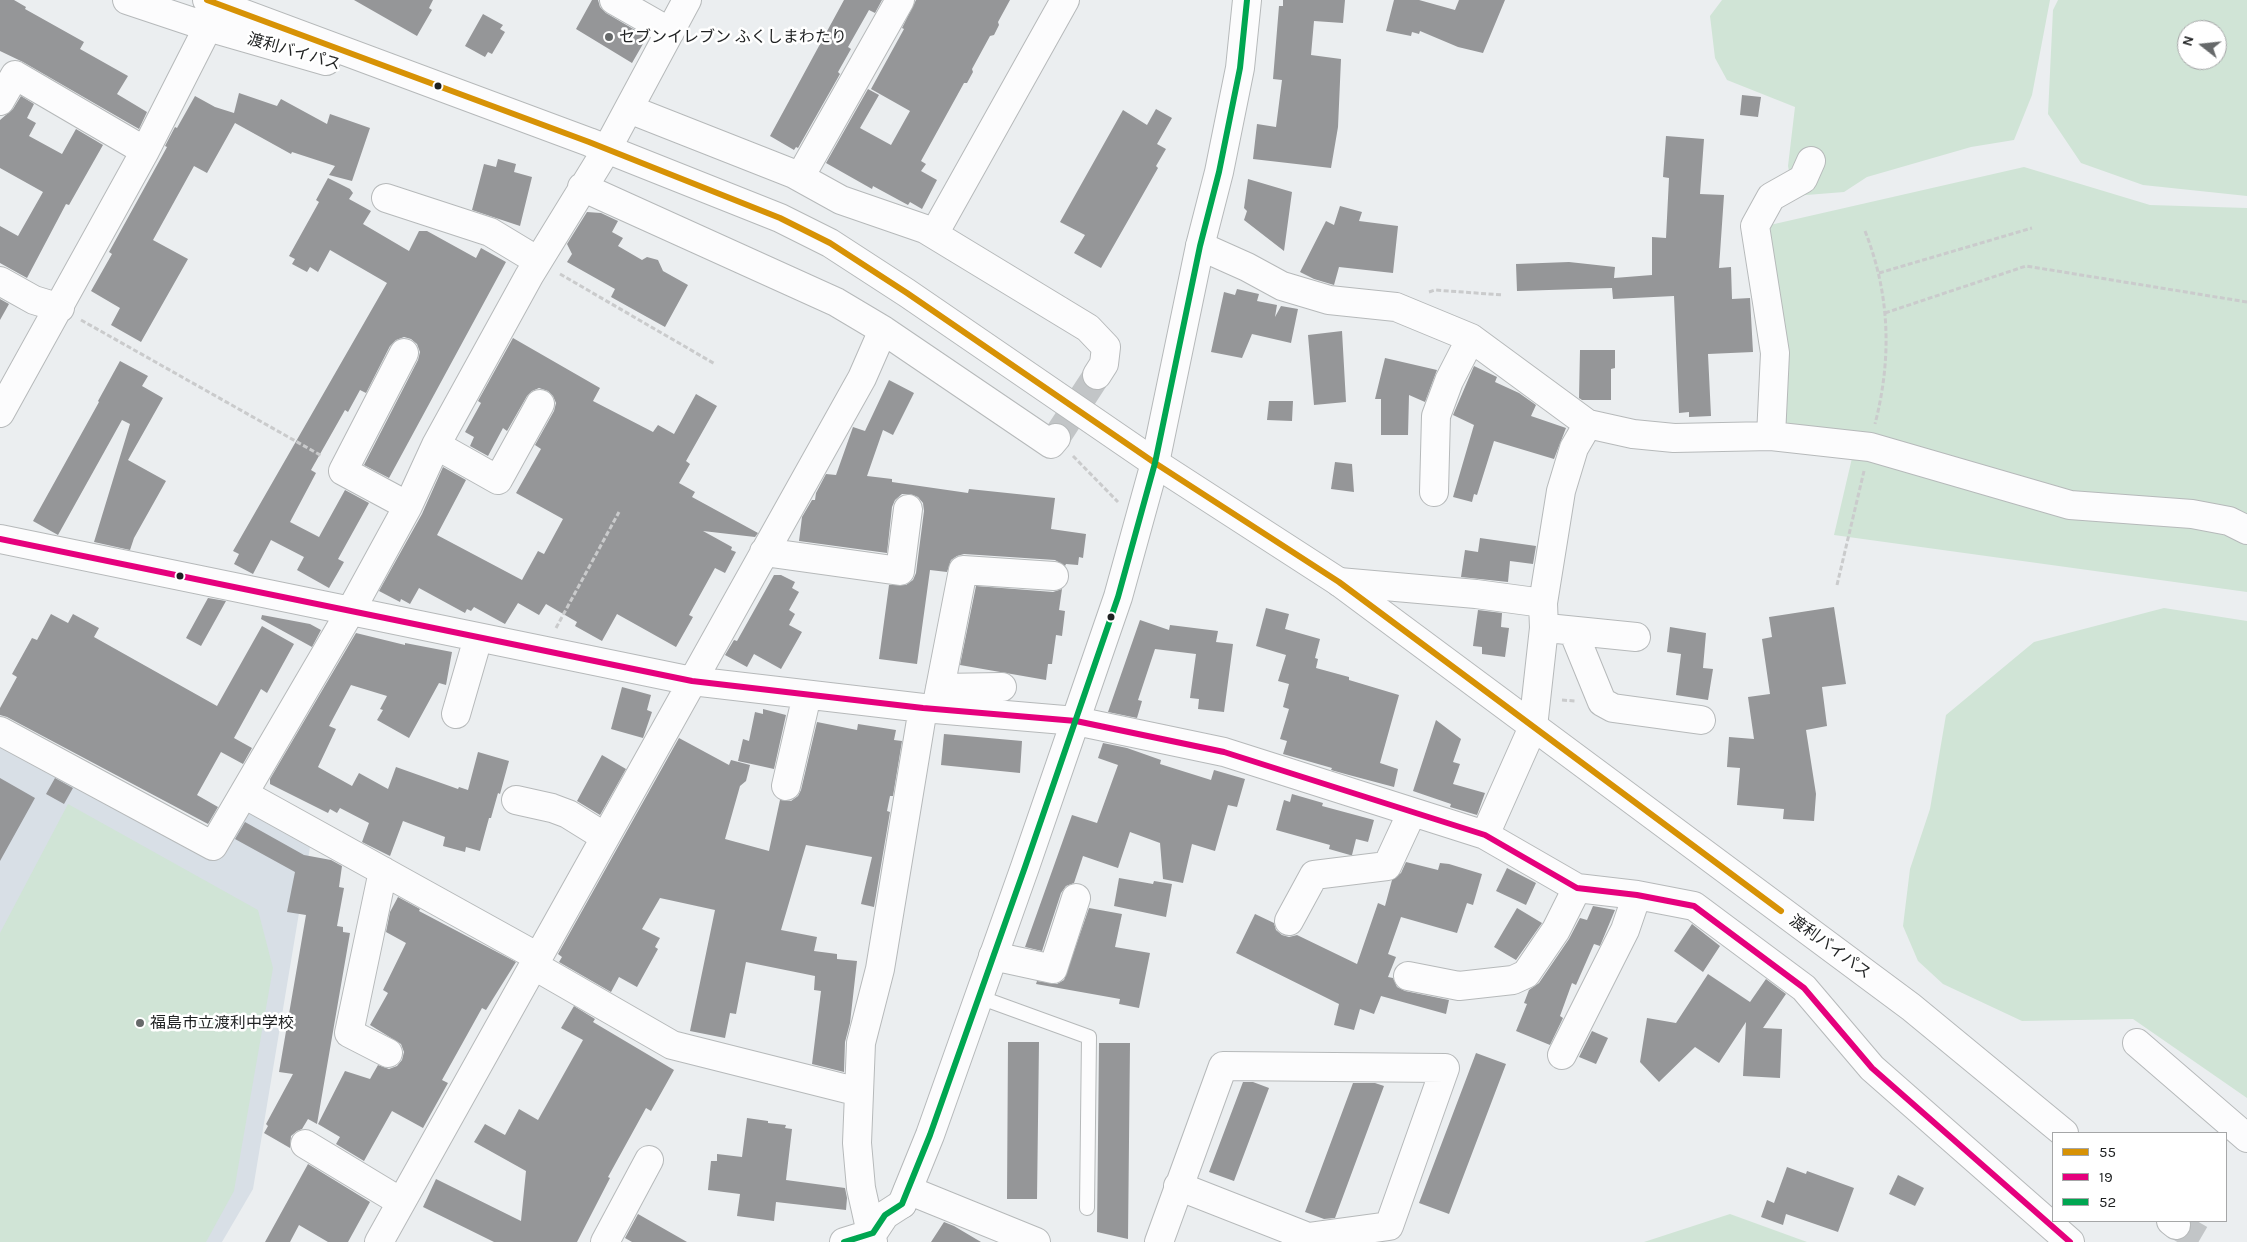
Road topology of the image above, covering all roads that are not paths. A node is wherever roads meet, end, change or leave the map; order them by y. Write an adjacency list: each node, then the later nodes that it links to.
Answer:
1 (127, 0): 8 (main road, 渡利バイパス)
2 (614, 0): 9 (main road)
3 (688, 0): 9 (main road)
4 (900, 0): 16 (main road)
5 (1065, 0): 19 (main road)
6 (1247, 0): 20 (main road)
7 (219, 2): 8 (main road); 12 (main road, 渡利バイパス)
8 (208, 27): 12 (main road, 渡利バイパス); 14 (main road)
9 (670, 32): 11 (main road)
10 (0, 101): 14 (main road)
11 (629, 109): 13 (main road); 16 (main road)
12 (519, 117): 13 (main road, 渡利バイパス)
13 (607, 149): 17 (main road); 34 (main road, 渡利バイパス)
14 (145, 151): 23 (main road)
15 (1811, 161): 31 (main road)
16 (800, 177): 19 (main road)
17 (582, 187): 21 (main road); 24 (main road)
18 (386, 198): 21 (main road)
19 (934, 234): 27 (main road)
20 (1200, 246): 25 (main road); 34 (main road)
21 (538, 261): 33 (main road)
22 (0, 281): 23 (main road)
23 (60, 308): 29 (main road)
24 (883, 330): 32 (main road); 40 (main road)
25 (1471, 338): 30 (main road); 35 (main road)
26 (404, 353): 36 (main road)
27 (1097, 375)
28 (540, 404): 33 (main road)
29 (0, 412)
30 (1588, 424): 31 (main road); 44 (main road)
31 (1771, 436): 38 (main road)
32 (1056, 438)
33 (436, 445): 36 (main road)
34 (1155, 463): 42 (main road, 渡利バイパス); 53 (main road)
35 (1434, 492)
36 (408, 506): 43 (main road)
37 (908, 509): 40 (main road)
38 (2247, 530)
39 (0, 539): 43 (main road)
40 (764, 552): 48 (main road)
41 (1054, 576): 51 (main road)
42 (1339, 582): 44 (main road); 55 (main road, 渡利バイパス)
43 (350, 612): 47 (main road); 58 (main road)
44 (1543, 615): 45 (main road); 55 (main road)
45 (1574, 631): 46 (main road); 54 (main road)
46 (1636, 637)
47 (478, 638): 48 (main road); 52 (main road)
48 (692, 681): 50 (main road); 62 (main road)
49 (1002, 687): 51 (main road)
50 (807, 694): 51 (main road); 57 (main road)
51 (933, 702): 53 (main road); 75 (main road)
52 (456, 714)
53 (1076, 720): 60 (main road); 68 (main road)
54 (1701, 720)
55 (1533, 727): 61 (main road); 76 (main road, 渡利バイパス)
56 (0, 731): 58 (main road)
57 (786, 786)
58 (244, 794): 63 (main road)
59 (516, 800): 62 (main road)
60 (1412, 812): 61 (main road); 67 (main road)
61 (1485, 835): 64 (main road)
62 (605, 837): 69 (main road)
63 (382, 871): 69 (main road); 73 (main road)
64 (1577, 888): 65 (main road); 70 (main road)
65 (1637, 895): 74 (main road); 90 (main road)
66 (1076, 898): 68 (main road)
67 (1289, 921)
68 (993, 956): 71 (main road)
69 (536, 961): 75 (main road); 82 (main road)
70 (1408, 976)
71 (979, 997): 81 (main road); 83 (lane)
72 (2137, 1043): 77 (main road)
73 (388, 1053)
74 (1562, 1055)
75 (859, 1092): 84 (main road)
76 (2063, 1132)
77 (2247, 1138)
78 (305, 1144): 82 (main road)
79 (650, 1160): 86 (main road)
80 (1178, 1186): 80 (main road); 89 (main road)
81 (905, 1197): 84 (main road); 88 (main road)
82 (401, 1202): 85 (main road)
83 (1087, 1208)
84 (873, 1237): 87 (main road)
85 (379, 1242)
86 (605, 1242)
87 (844, 1242)
88 (1036, 1242)
89 (1159, 1242)
90 (2070, 1242)

